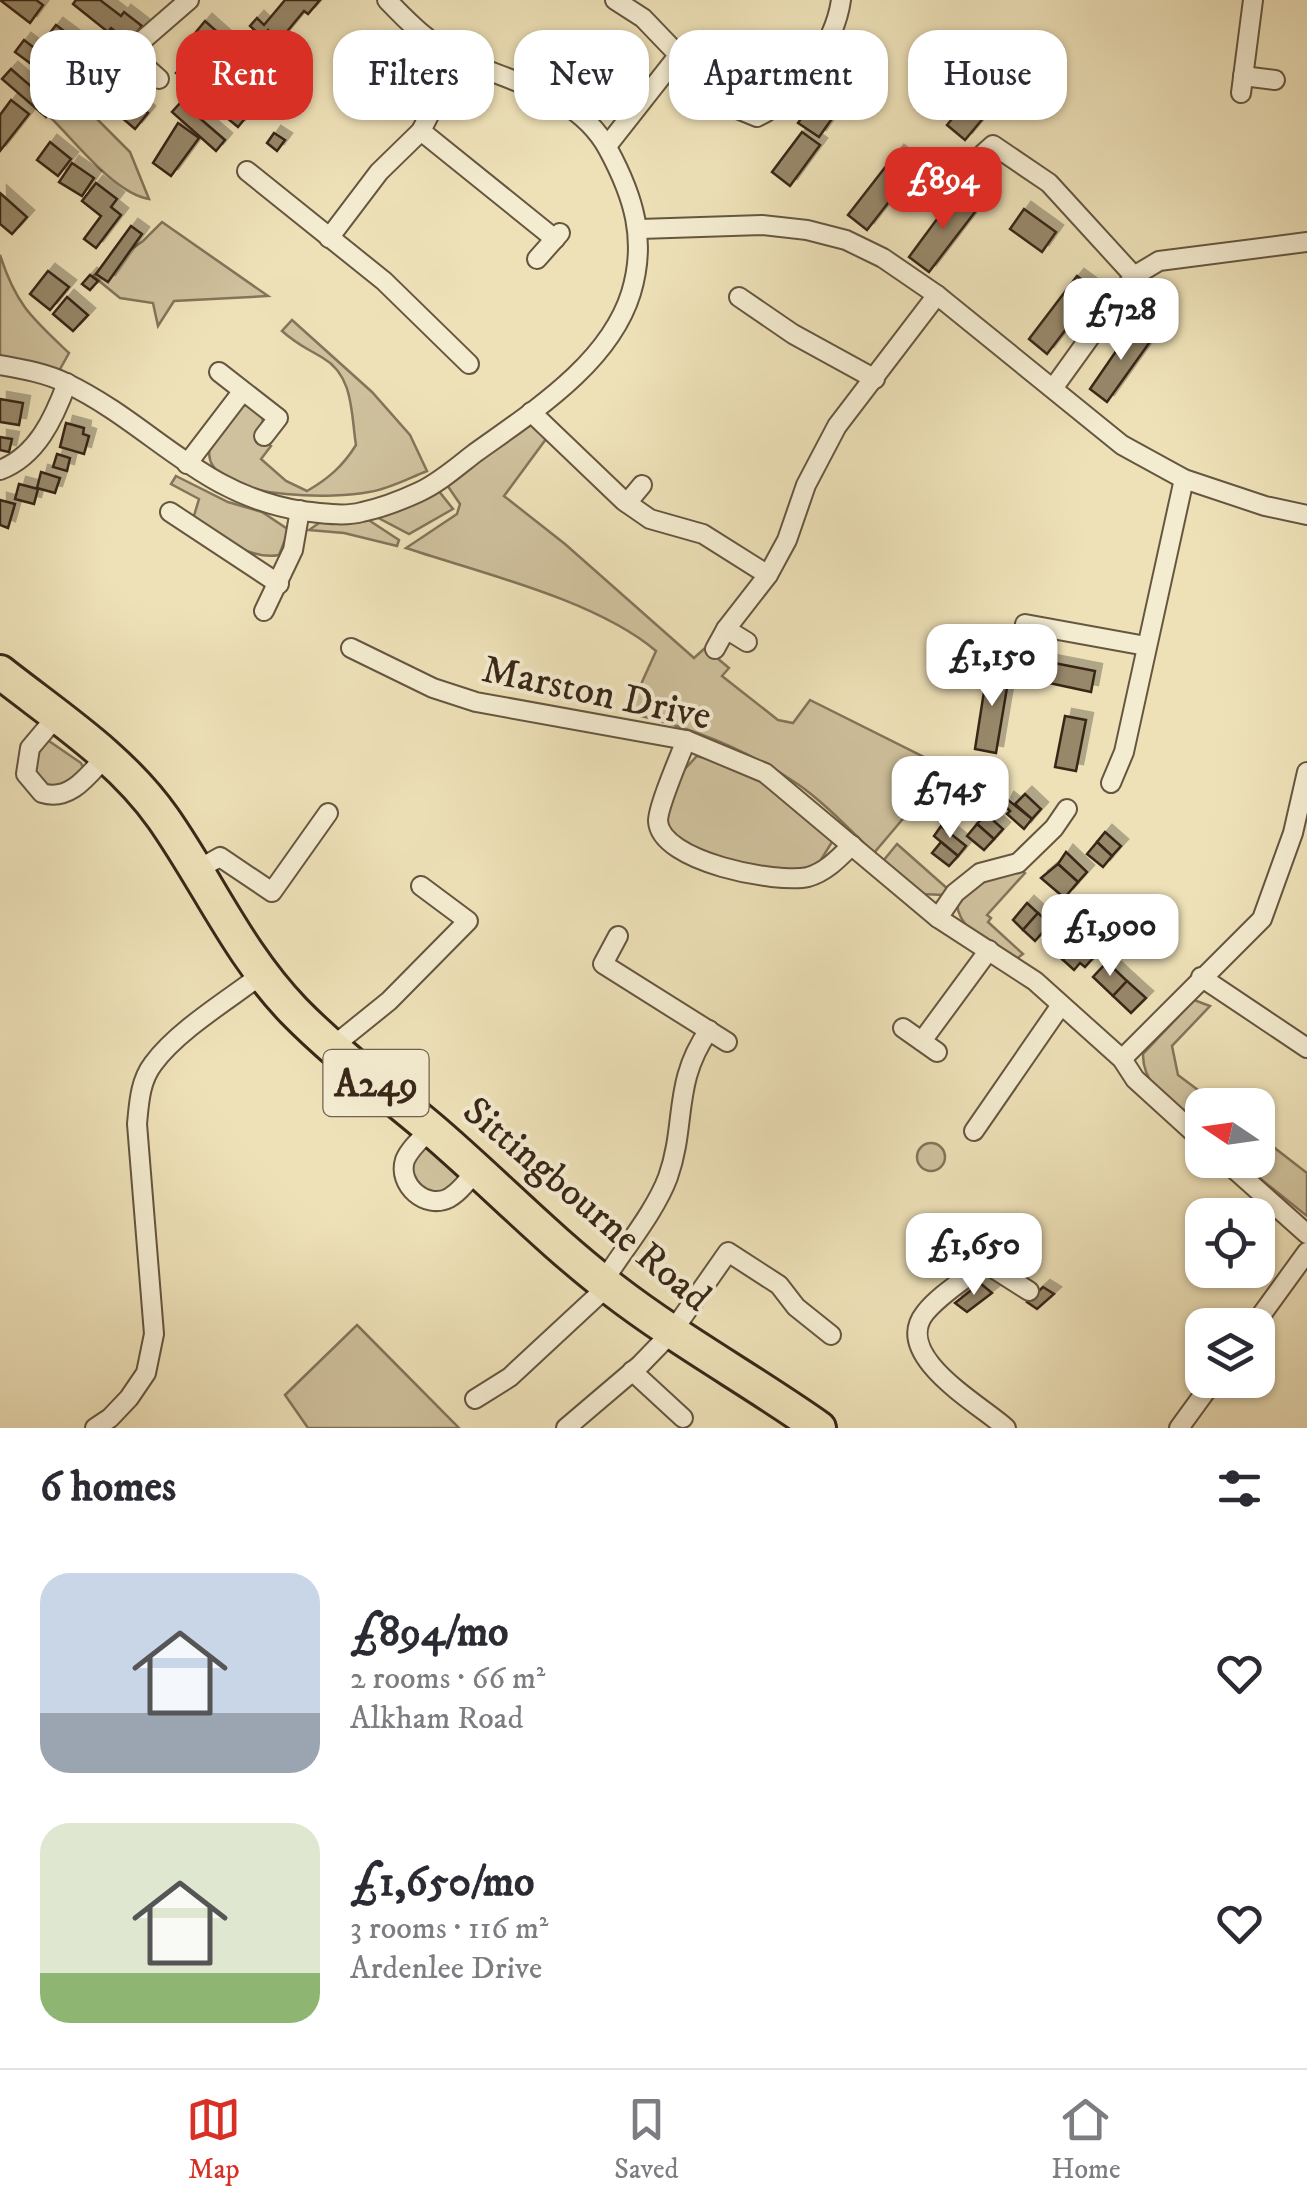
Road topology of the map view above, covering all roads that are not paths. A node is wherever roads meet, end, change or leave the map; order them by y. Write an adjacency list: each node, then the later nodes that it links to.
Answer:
1 (189, 0): 11 (street)
2 (615, 0): 8 (street)
3 (841, 0): 7 (street)
4 (1254, 0): 12 (street)
5 (387, 1): 6 (street)
6 (418, 30)
7 (834, 30)
8 (669, 47)
9 (669, 68): 15 (street)
10 (494, 72): 15 (street)
11 (159, 79)
12 (1275, 80)
13 (427, 120): 14 (street)
14 (421, 131): 19 (street); 21 (street)
15 (607, 146): 18 (street)
16 (983, 154): 22 (street)
17 (247, 171): 19 (street)
18 (640, 229): 23 (street); 34 (street)
19 (329, 238): 26 (street)
20 (1307, 242): 22 (street)
21 (537, 258)
22 (1134, 276): 32 (street)
23 (937, 295): 30 (street); 32 (street)
24 (740, 297): 30 (street)
25 (465, 331): 26 (street)
26 (450, 347): 27 (street)
27 (469, 364)
28 (0, 365): 31 (street)
29 (219, 372): 33 (street)
30 (875, 379): 44 (street)
31 (67, 383): 36 (street); 37 (street)
32 (1054, 387): 38 (street)
33 (242, 392): 35 (street); 36 (street)
34 (532, 412): 40 (street); 41 (street)
35 (264, 436)
36 (187, 464): 41 (street)
37 (0, 470)
38 (1184, 479): 43 (street); 50 (street)
39 (642, 484): 40 (street)
40 (627, 503): 44 (street)
41 (300, 510): 45 (street)
42 (179, 513): 45 (street)
43 (1307, 515)
44 (768, 575): 48 (street)
45 (279, 584): 46 (street)
46 (264, 610)
47 (1025, 624): 50 (street)
48 (726, 629): 49 (street); 52 (street)
49 (747, 642)
50 (1146, 646): 58 (street)
51 (351, 648): 55 (street, Marston Drive)
52 (714, 649)
53 (0, 672): 54 (highway, Sittingbourne Road / A249)
54 (56, 716): 56 (highway, Sittingbourne Road / A249); 56 (street)
55 (686, 740): 62 (street, Marston Drive); 62 (street)
56 (106, 755): 63 (highway, Sittingbourne Road / A249)
57 (1307, 772): 61 (street)
58 (1110, 784)
59 (1067, 809): 65 (street)
60 (328, 813): 63 (street)
61 (1300, 836): 69 (street)
62 (852, 845): 65 (street, Marston Drive)
63 (196, 871): 68 (highway, Sittingbourne Road / A249)
64 (420, 886): 74 (street)
65 (938, 918): 67 (street, Marston Drive)
66 (618, 936): 72 (street)
67 (989, 950): 70 (street, Marston Drive); 71 (street)
68 (261, 975): 74 (highway, Sittingbourne Road / A249); 93 (street)
69 (1201, 977): 75 (street); 76 (street)
70 (1061, 1004): 76 (street, Marston Drive); 79 (street)
71 (903, 1028)
72 (708, 1030): 73 (street); 84 (street)
73 (726, 1042)
74 (332, 1048): 78 (highway, Sittingbourne Road / A249)
75 (1307, 1048)
76 (1122, 1059): 77 (street, Marston Drive)
77 (1185, 1125)
78 (431, 1129): 80 (highway, Sittingbourne Road / A249); 80 (street)
79 (974, 1131)
80 (477, 1168): 84 (highway, Sittingbourne Road / A249)
81 (1244, 1178): 82 (street)
82 (1307, 1234)
83 (1307, 1252): 86 (street)
84 (605, 1284): 87 (highway, Sittingbourne Road / A249); 91 (street)
85 (1029, 1291): 96 (street)
86 (1266, 1308)
87 (672, 1332): 88 (street); 89 (street); 95 (highway, Sittingbourne Road / A249)
88 (831, 1335)
89 (632, 1371): 92 (street); 94 (street)
90 (1201, 1398): 97 (street)
91 (475, 1399)
92 (683, 1418)
93 (95, 1428)
94 (566, 1428)
95 (819, 1428)
96 (1006, 1428)
97 (1179, 1428)

